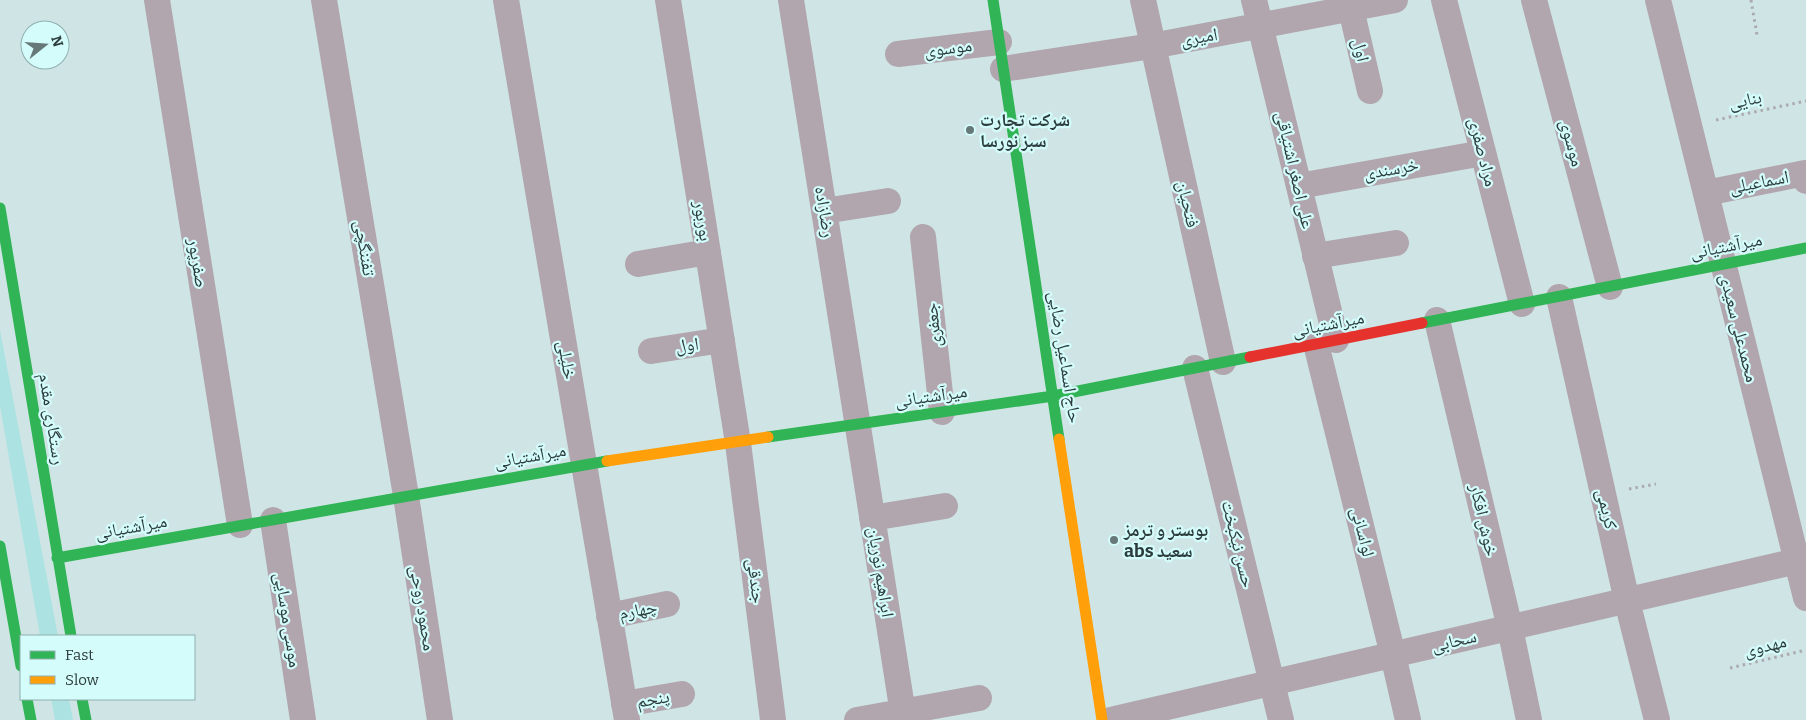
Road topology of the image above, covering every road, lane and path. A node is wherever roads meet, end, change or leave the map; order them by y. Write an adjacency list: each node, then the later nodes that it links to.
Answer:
1 (157, 0): 56 (street, صفرپور)
2 (324, 0): 52 (street, تفننگچی)
3 (506, 0): 51 (street, خلیلی)
4 (668, 0): 34 (street, بوربور)
5 (791, 0): 30 (street, رضازاده)
6 (993, 0): 17 (street, حاج اسماعیل رضایی)
7 (1143, 0): 18 (street, فتحیان)
8 (1254, 0): 15 (street, علی اصغر اشتیاقی)
9 (1395, 0): 14 (street, امیری)
10 (1444, 0): 24 (street, مراد صفری)
11 (1534, 0): 38 (street, موسوی)
12 (1658, 0): 23 (street, محمدعلی سعیدی)
13 (1751, 0): 16 (path)
14 (1350, 4): 15 (street, امیری); 21 (street, اول)
15 (1261, 26): 18 (street, امیری); 26 (street, علی اصغر اشتیاقی)
16 (1757, 35)
17 (999, 42): 19 (street, موسوی); 20 (street, حاج اسماعیل رضایی)
18 (1152, 46): 20 (street, امیری); 45 (street, فتحیان)
19 (898, 54)
20 (1003, 69): 47 (street, حاج اسماعیل رضایی)
21 (1370, 91)
22 (1806, 101): 23 (path, بنایی)
23 (1689, 126): 27 (street, محمدعلی سعیدی)
24 (1483, 153): 26 (street, خرسندی); 40 (street, مراد صفری)
25 (1806, 181): 27 (street, اسماعیلی)
26 (1299, 186): 35 (street, علی اصغر اشتیاقی)
27 (1706, 193): 37 (street, محمدعلی سعیدی)
28 (888, 201): 30 (street)
29 (0, 208): 58 (street, رستگاری مقدم)
30 (824, 211): 49 (street, رضازاده)
31 (923, 237): 48 (street, جعفری)
32 (1396, 243): 35 (street)
33 (1806, 248): 37 (street, میرآشتیانی)
34 (708, 252): 36 (street); 42 (street, بوربور)
35 (1315, 256): 43 (street, علی اصغر اشتیاقی)
36 (638, 264)
37 (1723, 264): 38 (street, میرآشتیانی); 59 (street, محمدعلی سعیدی)
38 (1610, 286): 39 (street, میرآشتیانی)
39 (1559, 297): 40 (street, میرآشتیانی); 61 (street, کریمی)
40 (1522, 304): 41 (street, میرآشتیانی)
41 (1437, 320): 43 (street, میرآشتیانی); 64 (street, خوش افکار)
42 (722, 340): 44 (street, اول); 50 (street, بوربور)
43 (1326, 342): 45 (street, میرآشتیانی); 67 (street, لواسانی)
44 (651, 351)
45 (1223, 362): 46 (street, میرآشتیانی)
46 (1195, 368): 47 (street, میرآشتیانی); 70 (street, حسن نیکبخت)
47 (1053, 396): 48 (street, میرآشتیانی); 83 (street, حاج اسماعیل رضایی)
48 (942, 412): 49 (street, میرآشتیانی)
49 (858, 425): 50 (street, میرآشتیانی); 54 (street, ابراهیم نوریان)
50 (738, 443): 51 (street, میرآشتیانی); 81 (street, جندقی)
51 (584, 464): 52 (street, میرآشتیانی); 63 (street, خلیلی)
52 (406, 496): 55 (street, میرآشتیانی); 80 (street, محمود روحی)
53 (945, 506): 54 (street)
54 (872, 518): 76 (street, ابراهیم نوریان)
55 (273, 520): 56 (street, میرآشتیانی); 79 (street, موسی موسایی)
56 (240, 525): 58 (street, میرآشتیانی)
57 (0, 546): 68 (street)
58 (57, 558): 65 (street, رستگاری مقدم)
59 (1797, 561): 60 (street, محمدعلی سعیدی); 61 (street, سحابی)
60 (1806, 598)
61 (1627, 601): 64 (street, سحابی); 88 (street, کریمی)
62 (667, 604): 63 (street, چهارم)
63 (609, 616): 75 (street, خلیلی)
64 (1510, 628): 67 (street, سحابی); 87 (street, خوش افکار)
65 (71, 635)
66 (1806, 650): 69 (path, مهدوی)
67 (1393, 655): 70 (street, سحابی); 86 (street, لواسانی)
68 (20, 660)
69 (1730, 668)
70 (1272, 683): 84 (street, سحابی); 85 (street, حسن نیکبخت)
71 (682, 694): 75 (street, پنجم)
72 (979, 698): 76 (street)
73 (27, 700): 77 (street)
74 (82, 700): 78 (street)
75 (626, 712)
76 (903, 717): 82 (street)
77 (31, 720)
78 (86, 720)
79 (303, 720)
80 (440, 720)
81 (773, 720)
82 (857, 720)
83 (1102, 720)
84 (1112, 720)
85 (1281, 720)
86 (1408, 720)
87 (1529, 720)
88 (1657, 720)

